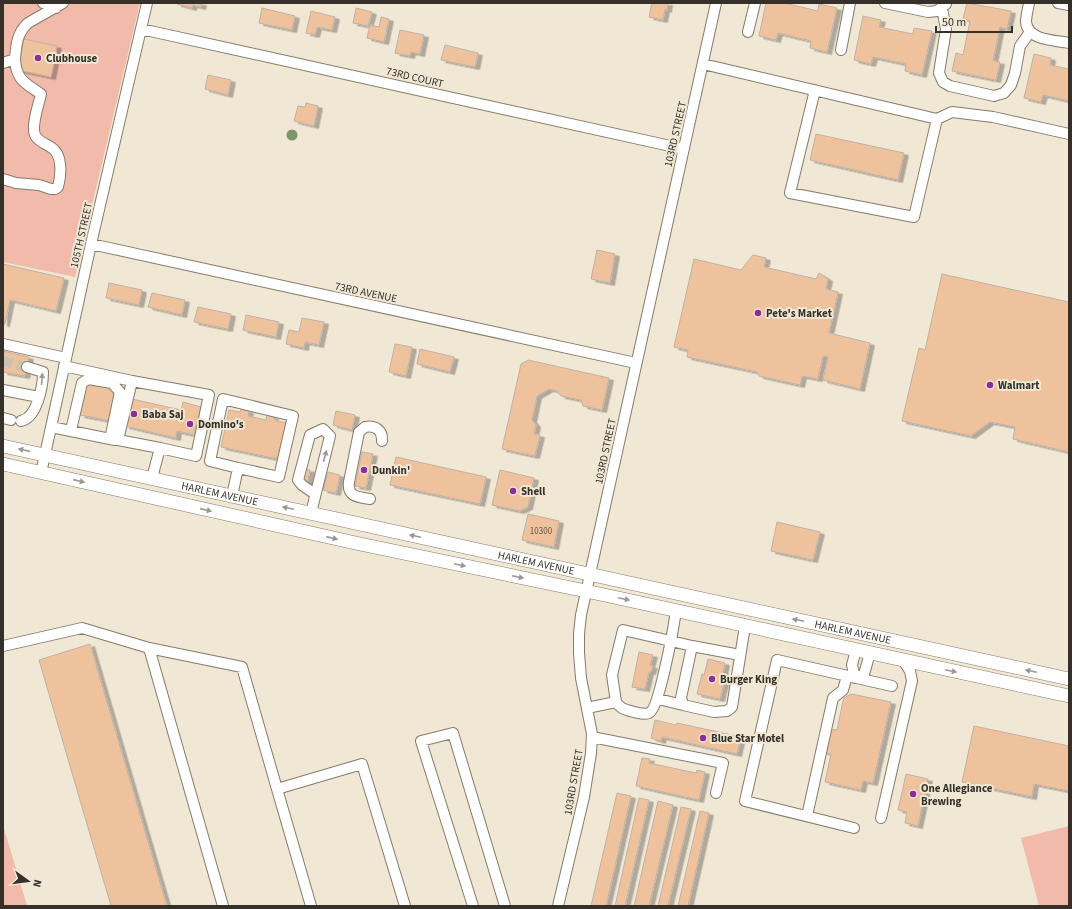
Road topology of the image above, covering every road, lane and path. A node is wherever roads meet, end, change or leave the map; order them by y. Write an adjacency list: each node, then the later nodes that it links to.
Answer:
1 (43, 3): 9 (street)
2 (147, 3): 12 (street, 105TH STREET)
3 (716, 3): 19 (street, 103RD STREET)
4 (755, 3): 13 (street)
5 (850, 3): 16 (street)
6 (885, 3): 10 (street)
7 (1029, 3): 14 (street)
8 (1058, 3): 11 (street)
9 (60, 5): 17 (street)
10 (945, 5): 14 (street)
11 (1069, 6)
12 (141, 29): 23 (street, 73RD COURT); 27 (street, 105TH STREET)
13 (748, 32)
14 (1030, 32): 15 (street)
15 (1069, 43)
16 (841, 50)
17 (15, 59): 18 (street); 25 (street)
18 (3, 63)
19 (702, 64): 20 (street); 23 (street, 103RD STREET)
20 (815, 90): 21 (street); 21 (street)
21 (937, 119): 22 (street)
22 (1069, 134)
23 (684, 149): 30 (street, 103RD STREET)
24 (3, 179): 25 (street)
25 (16, 183): 26 (street)
26 (3, 187)
27 (91, 244): 29 (street, 105TH STREET); 30 (street, 73RD AVENUE)
28 (3, 344): 29 (street)
29 (65, 362): 32 (street); 37 (street, 105TH STREET)
30 (636, 363): 52 (street, 103RD STREET)
31 (27, 367): 35 (street, one-way to 31)
32 (128, 380): 34 (street); 39 (street); 42 (street)
33 (3, 390): 35 (street)
34 (120, 392): 38 (street); 39 (street)
35 (39, 396): 36 (street)
36 (12, 420)
37 (51, 427): 38 (street); 43 (street, 105TH STREET)
38 (71, 430): 39 (street)
39 (114, 439): 42 (street)
40 (382, 441): 50 (street)
41 (3, 446): 43 (main road, HARLEM AVENUE, one-way to 41)
42 (160, 448): 47 (street)
43 (44, 455): 46 (street, 105TH STREET); 47 (main road, HARLEM AVENUE)
44 (3, 464): 46 (main road, HARLEM AVENUE)
45 (238, 468): 45 (street); 49 (street)
46 (41, 472): 53 (main road, HARLEM AVENUE, one-way to 53)
47 (152, 478): 49 (main road, HARLEM AVENUE)
48 (315, 494): 48 (street, one-way to 48); 51 (street)
49 (232, 496): 51 (main road, HARLEM AVENUE, one-way to 49)
50 (370, 499)
51 (311, 513): 52 (main road, HARLEM AVENUE, one-way to 51)
52 (590, 574): 53 (street, 103RD STREET); 66 (main road, HARLEM AVENUE, one-way to 52)
53 (586, 591): 54 (main road, HARLEM AVENUE, one-way to 54); 73 (street, 103RD STREET)
54 (676, 611): 55 (main road, HARLEM AVENUE); 56 (street)
55 (745, 626): 60 (main road, HARLEM AVENUE); 62 (street)
56 (670, 641): 58 (street); 70 (street); 71 (street)
57 (3, 646): 59 (street)
58 (692, 646): 62 (street); 72 (street)
59 (149, 648): 75 (street); 80 (street)
60 (856, 650): 61 (main road, HARLEM AVENUE); 65 (street)
61 (870, 653): 63 (main road, HARLEM AVENUE); 65 (street)
62 (740, 654): 72 (street)
63 (903, 660): 64 (main road, HARLEM AVENUE); 67 (street)
64 (929, 666): 67 (street); 69 (main road, HARLEM AVENUE, one-way to 69)
65 (851, 677): 68 (street); 77 (street); 77 (street)
66 (1069, 679)
67 (912, 681): 78 (street)
68 (892, 686)
69 (1069, 696)
70 (658, 699): 71 (street); 72 (street)
71 (616, 702): 73 (street)
72 (683, 705)
73 (587, 708): 74 (street, 103RD STREET)
74 (592, 737): 76 (street); 85 (street, 103RD STREET)
75 (277, 789): 81 (street); 82 (street)
76 (716, 792)
77 (807, 816): 79 (street)
78 (881, 818)
79 (854, 828)
80 (223, 906)
81 (311, 906)
82 (405, 906)
83 (473, 906): 84 (street)
84 (505, 906)
85 (558, 906)

